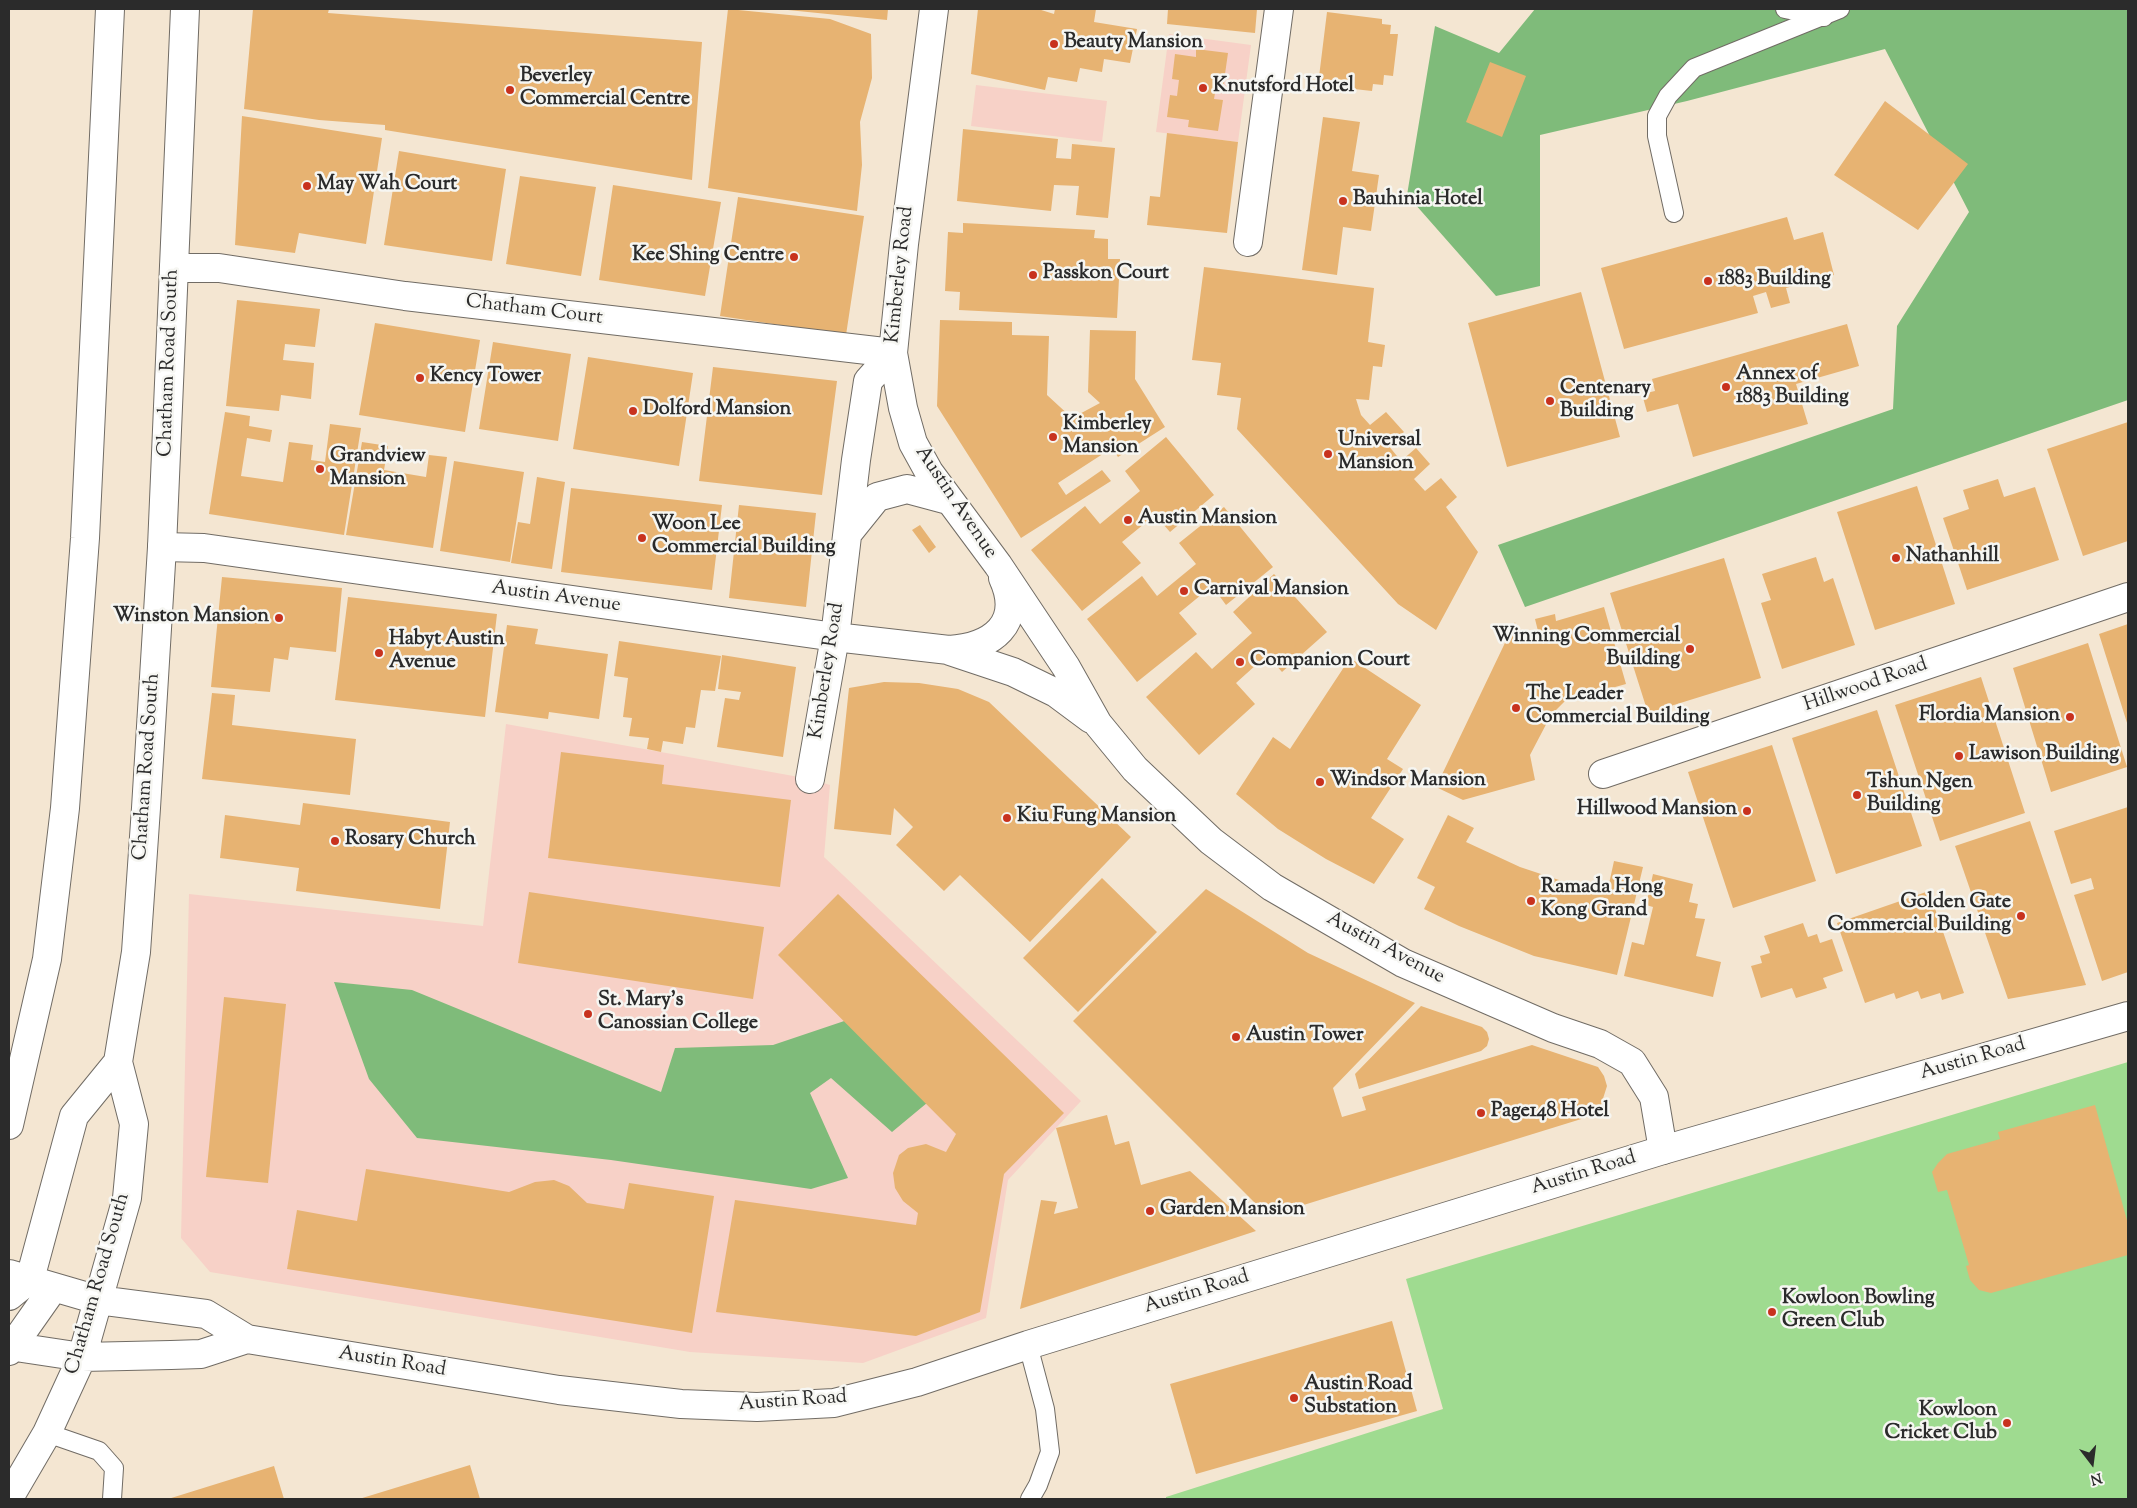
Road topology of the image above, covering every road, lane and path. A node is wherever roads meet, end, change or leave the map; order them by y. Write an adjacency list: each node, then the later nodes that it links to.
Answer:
1 (110, 9): 24 (main road)
2 (185, 9): 10 (main road, Chatham Road South)
3 (934, 9): 11 (main road, Kimberley Road)
4 (1279, 9): 9 (main road)
5 (1784, 9): 7 (lane)
6 (1840, 9): 7 (lane)
7 (1824, 16): 8 (lane)
8 (1674, 213)
9 (1248, 242)
10 (174, 268): 11 (main road, Chatham Court); 14 (main road, Chatham Road South)
11 (893, 353): 12 (main road, Austin Avenue); 13 (main road, Kimberley Road)
12 (948, 500): 13 (main road); 15 (main road, Austin Avenue)
13 (848, 533): 17 (main road, Kimberley Road)
14 (162, 547): 17 (main road, Austin Avenue); 23 (main road, Chatham Road South)
15 (998, 565): 18 (main road, Austin Avenue); 19 (main road, Austin Avenue)
16 (2128, 597): 20 (main road, Hillwood Road)
17 (835, 637): 18 (main road, Austin Avenue); 21 (main road, Kimberley Road)
18 (950, 650): 19 (main road, Austin Avenue)
19 (1098, 724): 26 (main road, Austin Avenue)
20 (1603, 774)
21 (810, 779)
22 (2128, 1016): 26 (main road, Austin Road)
23 (118, 1062): 27 (main road); 29 (main road, Chatham Road South)
24 (16, 1076): 25 (main road)
25 (9, 1124)
26 (1663, 1150): 31 (main road, Austin Road)
27 (31, 1280): 28 (main road); 29 (main road, Austin Road); 32 (main road)
28 (9, 1296)
29 (98, 1300): 30 (main road, Austin Road); 33 (main road, Chatham Road South)
30 (247, 1339): 31 (main road, Austin Road); 33 (main road, Austin Road)
31 (1028, 1344): 37 (lane)
32 (10, 1348): 33 (main road, Austin Road)
33 (82, 1357): 34 (main road, Chatham Road South)
34 (47, 1433): 35 (main road, Chatham Road South); 36 (lane)
35 (9, 1498)
36 (112, 1499)
37 (1030, 1499)

